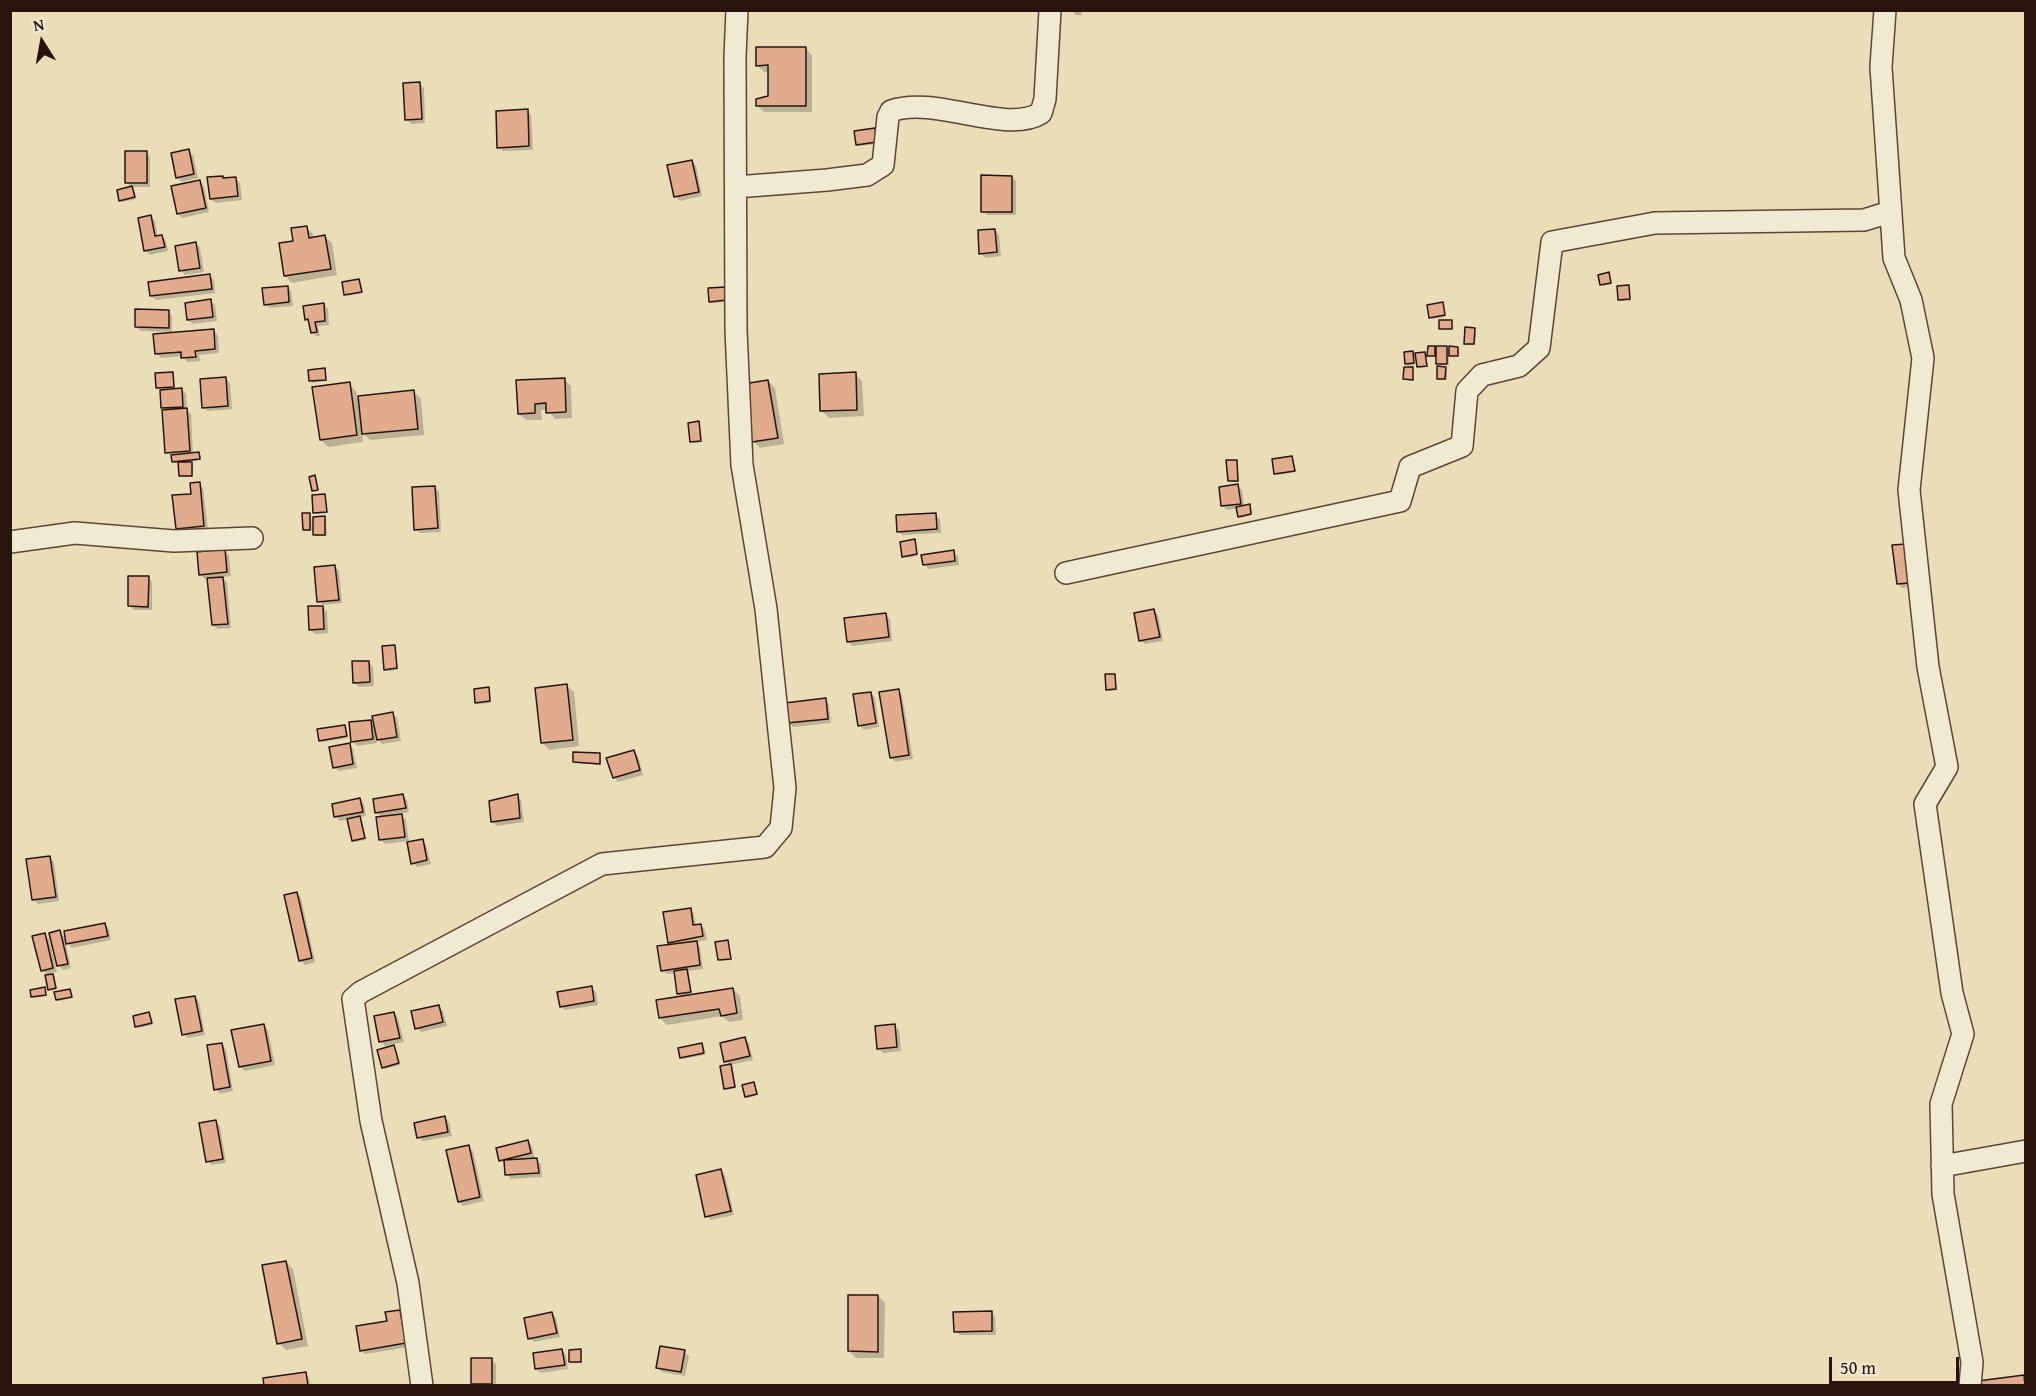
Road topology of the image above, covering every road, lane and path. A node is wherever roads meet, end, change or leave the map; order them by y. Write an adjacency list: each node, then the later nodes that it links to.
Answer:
1 (737, 10): 4 (street)
2 (1050, 10): 4 (street)
3 (1885, 10): 5 (street)
4 (736, 187): 11 (street)
5 (1890, 212): 8 (street); 10 (street)
6 (252, 538): 7 (street)
7 (10, 542)
8 (1066, 573)
9 (2025, 1151): 10 (street)
10 (1942, 1166): 12 (street)
11 (422, 1386)
12 (1970, 1386)

